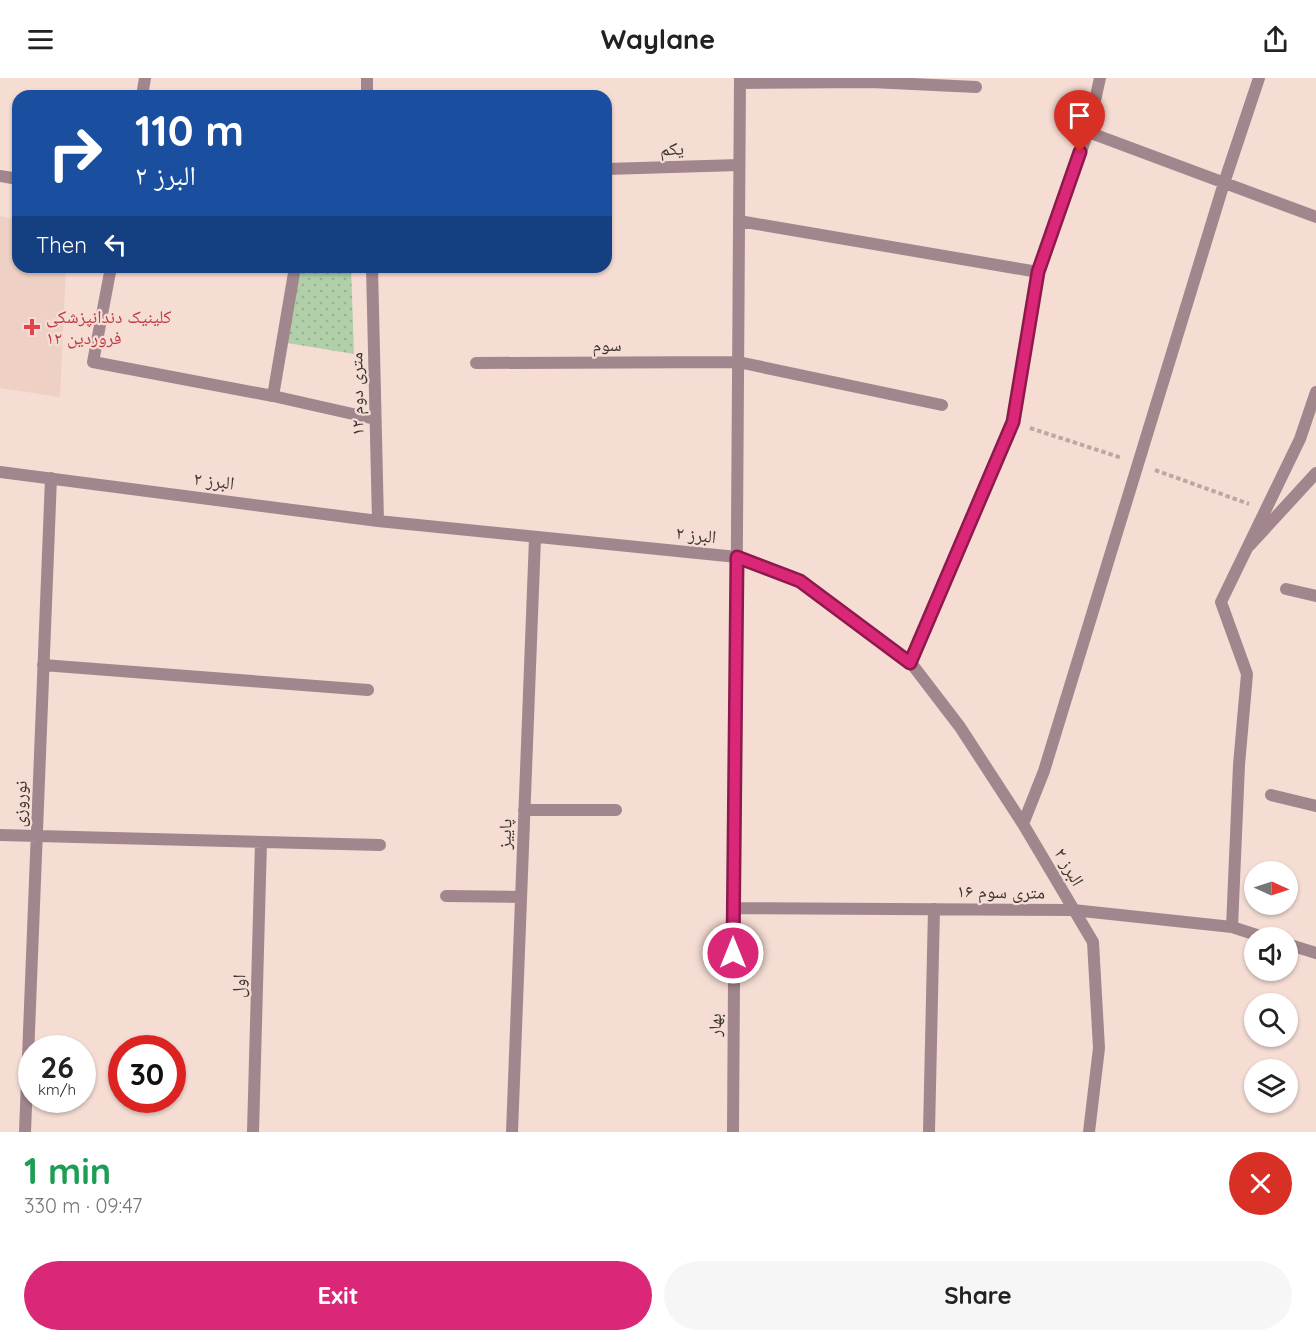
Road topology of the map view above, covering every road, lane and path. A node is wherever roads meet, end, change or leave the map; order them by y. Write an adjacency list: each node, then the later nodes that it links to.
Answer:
1 (1100, 78): 6 (street)
2 (1259, 78): 9 (street)
3 (871, 80): 4 (street); 5 (street)
4 (740, 81): 7 (street, بهار)
5 (976, 87)
6 (1088, 132): 9 (street); 12 (street)
7 (739, 165): 8 (street, یکم); 11 (street, بهار)
8 (612, 169)
9 (1224, 183): 10 (street); 38 (street)
10 (1316, 217)
11 (739, 221): 12 (street); 16 (street, بهار)
12 (1038, 272): 31 (street)
13 (110, 273): 19 (street)
14 (294, 273): 19 (street)
15 (372, 273): 21 (street, ۱۲ متری دوم)
16 (738, 362): 17 (street, سوم); 20 (street, سوم); 28 (street, بهار)
17 (476, 363)
18 (1316, 392): 27 (street)
19 (273, 396): 21 (street)
20 (942, 405)
21 (375, 419): 25 (street, ۱۲ متری دوم)
22 (0, 472): 24 (street, البرز ۲)
23 (1316, 473): 27 (street)
24 (51, 478): 25 (street, البرز ۲); 32 (street, نوروزی)
25 (378, 521): 26 (street, البرز ۲)
26 (535, 538): 28 (street, البرز ۲); 36 (street, پاییز)
27 (1249, 547): 48 (street)
28 (737, 557): 31 (street, البرز ۲); 45 (street, بهار)
29 (1286, 589): 30 (street)
30 (1316, 596)
31 (910, 663): 38 (street, البرز ۲)
32 (43, 664): 33 (street); 40 (street, نوروزی)
33 (368, 690)
34 (1271, 795): 35 (street)
35 (1316, 806)
36 (524, 810): 37 (street); 44 (street, پاییز)
37 (616, 810)
38 (1023, 824): 47 (street, البرز ۲)
39 (0, 834): 40 (street)
40 (36, 836): 41 (street); 52 (street, نوروزی)
41 (261, 842): 42 (street); 53 (street, اول)
42 (380, 845)
43 (446, 896): 44 (street)
44 (521, 897): 54 (street, پاییز)
45 (733, 909): 46 (street, ۱۶ متری سوم); 55 (street, بهار)
46 (934, 909): 47 (street, ۱۶ متری سوم); 56 (street)
47 (1073, 910): 48 (street, ۱۶ متری سوم); 57 (street, البرز ۲)
48 (1232, 927): 49 (street, ۱۶ متری سوم)
49 (1244, 931)
50 (1298, 947): 51 (street)
51 (1316, 953)
52 (25, 1132)
53 (253, 1132)
54 (512, 1132)
55 (733, 1132)
56 (929, 1132)
57 (1089, 1132)

